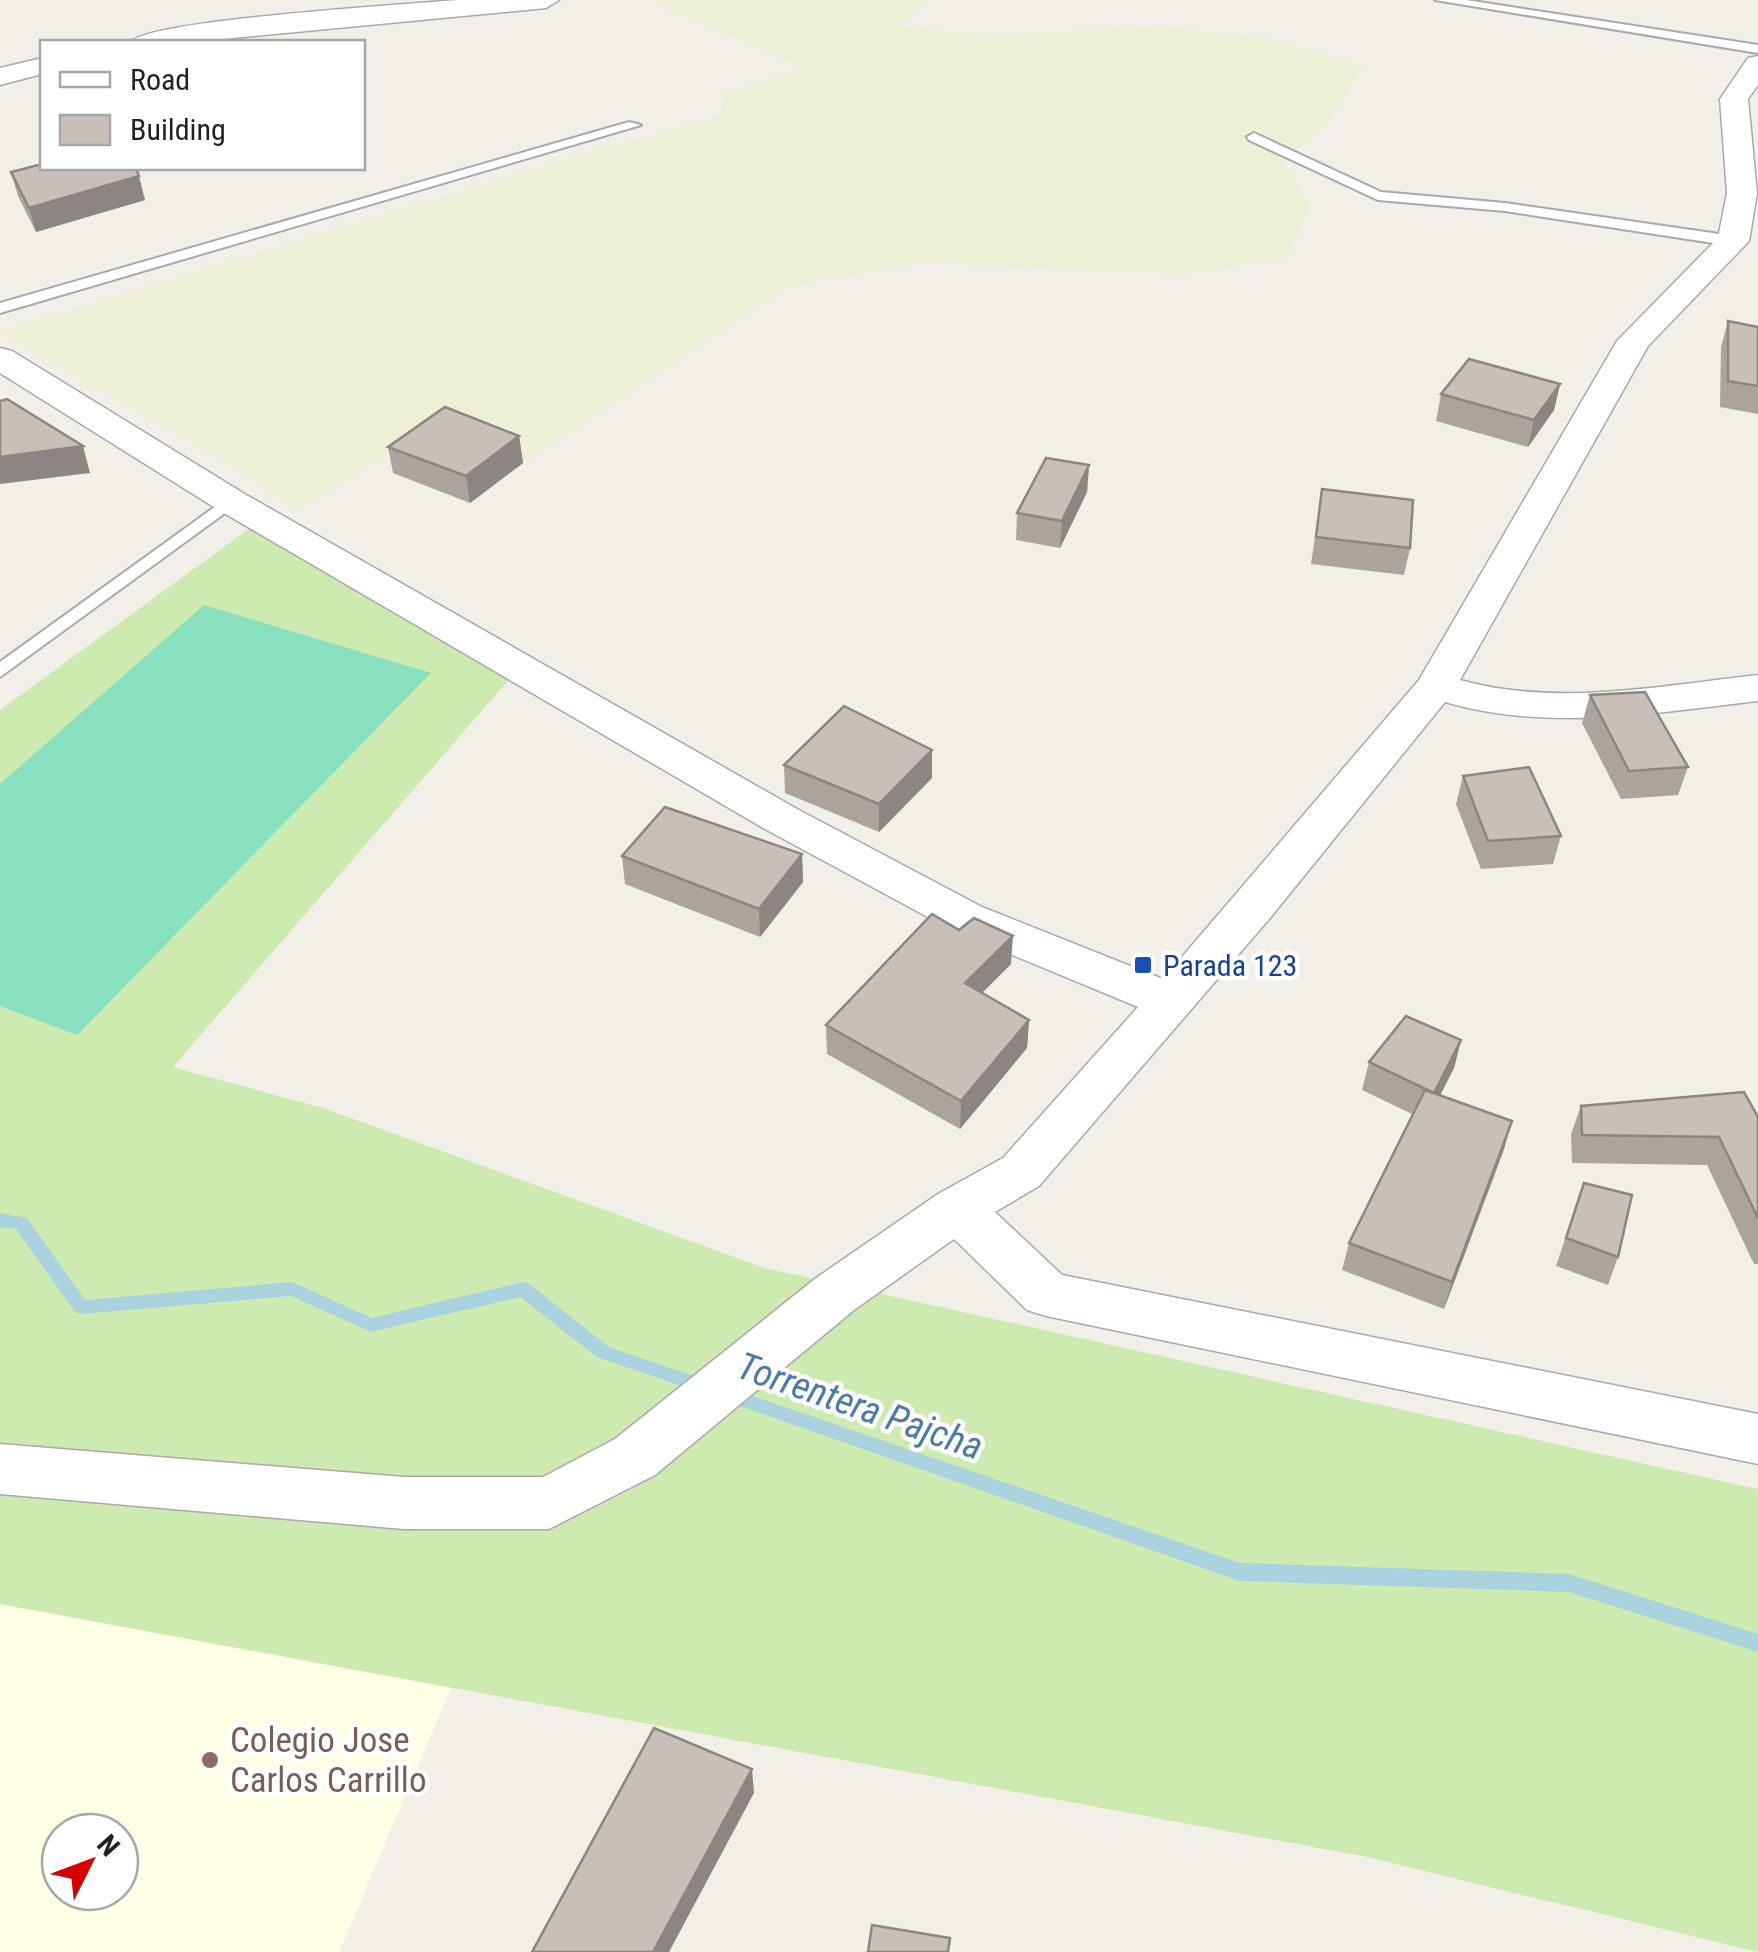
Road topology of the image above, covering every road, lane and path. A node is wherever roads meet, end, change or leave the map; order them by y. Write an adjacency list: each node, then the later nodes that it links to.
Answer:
1 (546, 0): 3 (street)
2 (1441, 0): 4 (lane)
3 (157, 40)
4 (1758, 50)
5 (1758, 64): 10 (street)
6 (40, 66): 7 (street)
7 (0, 76)
8 (634, 125): 11 (lane)
9 (1254, 137): 10 (lane)
10 (1746, 247): 15 (street)
11 (0, 308)
12 (0, 358): 13 (street)
13 (230, 501): 14 (lane); 17 (street)
14 (0, 671)
15 (1436, 686): 16 (street); 17 (street)
16 (1758, 688)
17 (1172, 1002): 18 (street)
18 (957, 1209): 19 (street); 20 (street)
19 (1758, 1439)
20 (0, 1469)

